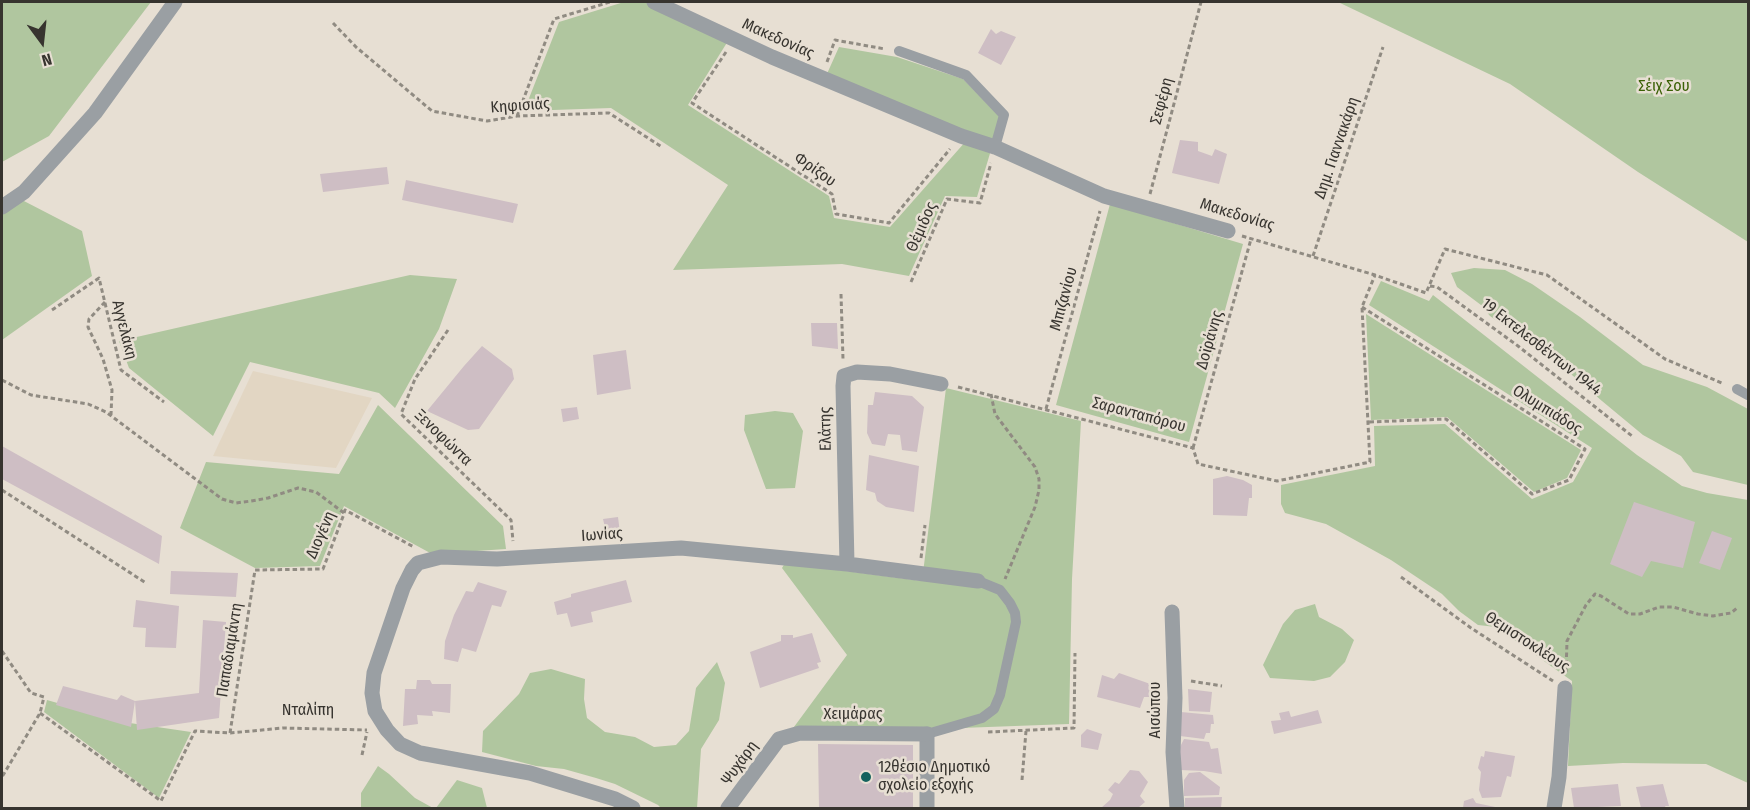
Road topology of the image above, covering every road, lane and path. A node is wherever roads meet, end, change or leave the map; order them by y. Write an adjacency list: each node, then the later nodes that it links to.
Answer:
1 (176, 2): 15 (street)
2 (610, 2): 10 (path)
3 (654, 2): 6 (street, Μακεδονίας)
4 (1201, 2): 16 (path, Σεφέρη)
5 (333, 23): 10 (path, Κηφισιάς)
6 (735, 40): 9 (street, Μακεδονίας); 11 (path, Φρίξου)
7 (1383, 47): 19 (path, Δημ. Γιαννακάρη)
8 (899, 51): 9 (path, Μακεδονίας); 13 (lane)
9 (822, 78): 11 (street, Μακεδονίας)
10 (517, 117): 12 (path, Κηφισιάς)
11 (961, 136): 13 (street, Μακεδονίας)
12 (662, 147)
13 (995, 147): 14 (street, Μακεδονίας); 21 (path, Θέμιδος)
14 (1104, 196): 16 (street, Μακεδονίας); 35 (path, Μπιζανίου)
15 (2, 207)
16 (1147, 207): 17 (street, Μακεδονίας)
17 (1228, 231): 18 (path, Μακεδονίας)
18 (1251, 239): 19 (path, Μακεδονίας); 39 (path, Δοϊράνης)
19 (1313, 256): 20 (path, Μακεδονίας)
20 (1375, 275): 22 (path, Μακεδονίας); 25 (path, Σαρανταπόρου)
21 (911, 282)
22 (1429, 285): 31 (path, Μακεδονίας); 38 (path, 19 Εκτελεσθέντων 1944)
23 (841, 294): 28 (path)
24 (105, 303): 26 (path, Αγγελάκη); 34 (path, Αγγελάκη); 36 (path)
25 (1362, 307): 37 (path, Σαρανταπόρου); 37 (path, Ολυμπιάδος)
26 (52, 310)
27 (448, 330): 44 (path, Ξενοφώντα)
28 (844, 376): 30 (street); 45 (street, Ελάτης)
29 (2, 380): 36 (path)
30 (941, 384): 32 (path, Σαρανταπόρου)
31 (1737, 389): 33 (lane)
32 (991, 394): 35 (path, Σαρανταπόρου); 51 (path)
33 (1749, 395)
34 (164, 402)
35 (1046, 409): 39 (path, Σαρανταπόρου)
36 (111, 415): 41 (path)
37 (1368, 422): 39 (path, Σαρανταπόρου)
38 (1632, 436)
39 (1192, 448)
40 (2, 490): 50 (path)
41 (344, 513): 43 (path, Διογένη); 46 (path, Διογένη)
42 (925, 525): 47 (path)
43 (433, 558): 44 (street, Ιωνίας); 61 (street)
44 (515, 558): 45 (street, Ιωνίας)
45 (847, 564): 47 (street, Ιωνίας)
46 (255, 570): 62 (path, Παπαδιαμάντη)
47 (919, 575): 49 (street, Ιωνίας)
48 (1401, 577): 58 (path, Θεμιστοκλέους)
49 (978, 581): 51 (lane)
50 (146, 583)
51 (1000, 590): 63 (lane)
52 (1737, 608): 58 (path)
53 (1172, 612): 56 (street, Αισώπου)
54 (2, 651): 59 (path)
55 (1075, 653): 67 (path)
56 (1174, 679): 57 (path); 71 (street, Αισώπου)
57 (1222, 686)
58 (1565, 688): 72 (street, Θεμιστοκλέους)
59 (40, 713): 62 (path, Νταλίπη); 66 (path)
60 (368, 730): 61 (path, Νταλίπη); 62 (path, Νταλίπη); 65 (path)
61 (387, 730): 68 (street)
62 (230, 733)
63 (927, 734): 64 (street, Χειμάρας); 70 (street)
64 (779, 739): 69 (street, Ψυχάρη)
65 (362, 755)
66 (2, 777)
67 (1022, 780)
68 (633, 808)
69 (728, 808)
70 (927, 808)
71 (1177, 808)
72 (1554, 808)

